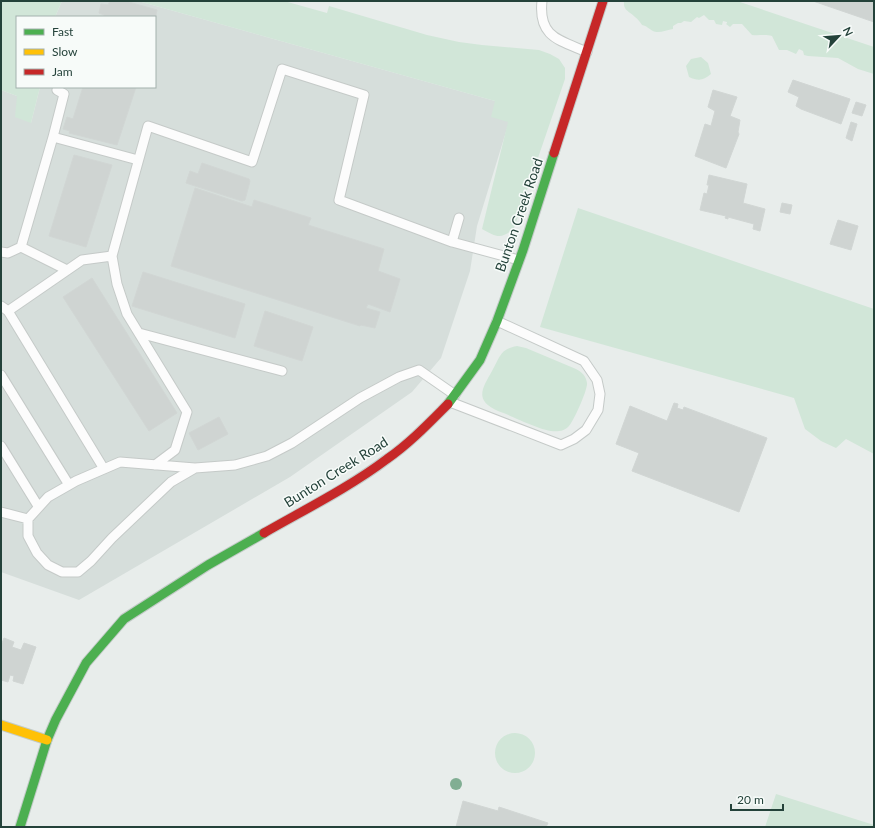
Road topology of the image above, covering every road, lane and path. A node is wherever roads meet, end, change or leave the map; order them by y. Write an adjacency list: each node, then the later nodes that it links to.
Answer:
1 (542, 1): 3 (lane)
2 (603, 1): 3 (street, Bunton Creek Road)
3 (587, 52): 12 (street, Bunton Creek Road)
4 (58, 88): 5 (lane)
5 (53, 136): 6 (lane); 9 (lane)
6 (138, 160): 8 (lane); 11 (lane)
7 (459, 218): 8 (lane)
8 (452, 242): 12 (lane)
9 (21, 247): 10 (lane); 13 (lane)
10 (1, 252)
11 (112, 256): 13 (lane); 16 (lane)
12 (519, 260): 15 (street, Bunton Creek Road)
13 (67, 270): 14 (lane)
14 (5, 308): 23 (lane)
15 (497, 320): 19 (street, Bunton Creek Road); 19 (lane)
16 (138, 333): 17 (lane); 21 (lane)
17 (282, 371)
18 (1, 375): 24 (lane)
19 (453, 398): 22 (lane); 29 (street, Bunton Creek Road)
20 (1, 446): 25 (lane)
21 (155, 465): 22 (lane); 23 (lane)
22 (195, 468): 27 (lane)
23 (104, 469): 24 (lane)
24 (69, 485): 25 (lane)
25 (38, 506): 27 (lane)
26 (1, 512): 27 (lane)
27 (28, 519)
28 (1, 725): 29 (street)
29 (47, 740): 30 (street, Bunton Creek Road)
30 (20, 827)

